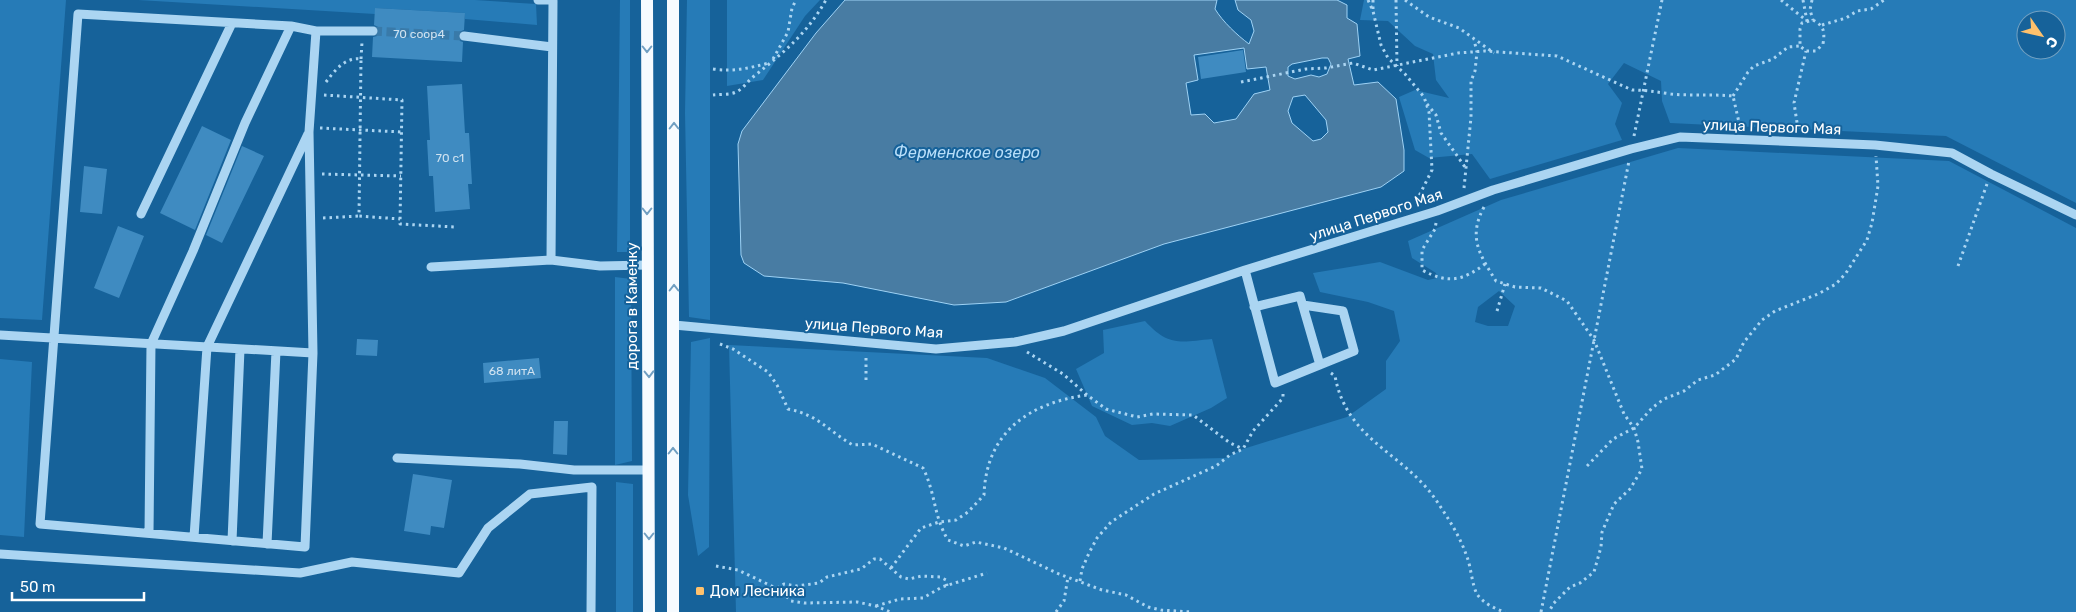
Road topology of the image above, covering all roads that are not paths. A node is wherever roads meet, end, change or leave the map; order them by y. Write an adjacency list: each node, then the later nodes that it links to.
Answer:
1 (538, 0): 4 (street)
2 (647, 0): 15 (main road, дорога в Каменку, one-way to 15)
3 (673, 0): 20 (main road, one-way to 3)
4 (553, 1): 10 (street)
5 (232, 23): 6 (street); 12 (street); 22 (street)
6 (291, 26): 7 (street); 23 (street)
7 (316, 31): 8 (street); 11 (street)
8 (373, 31)
9 (464, 36): 10 (street)
10 (552, 47): 14 (street)
11 (309, 132): 24 (street); 27 (street)
12 (141, 214)
13 (2076, 215): 17 (street, улица Первого Мая)
14 (551, 260): 15 (street); 16 (street)
15 (648, 265): 30 (main road, дорога в Каменку, one-way to 30)
16 (431, 267)
17 (1245, 270): 19 (street); 20 (street, улица Первого Мая)
18 (1303, 305): 19 (street); 28 (street); 28 (street)
19 (1254, 306): 28 (street)
20 (674, 325): 38 (main road, one-way to 20)
21 (0, 335): 22 (street)
22 (54, 338): 23 (street); 31 (street)
23 (151, 344): 24 (street); 31 (street)
24 (208, 347): 25 (street); 32 (street)
25 (240, 349): 26 (street); 33 (street)
26 (276, 351): 27 (street); 34 (street)
27 (313, 353): 34 (street)
28 (1320, 365)
29 (397, 458): 30 (street)
30 (650, 470): 37 (main road, дорога в Каменку, one-way to 37)
31 (149, 533): 32 (street)
32 (194, 537): 33 (street)
33 (232, 541): 34 (street)
34 (267, 544)
35 (0, 554): 36 (street)
36 (591, 612)
37 (649, 612)
38 (673, 612)

